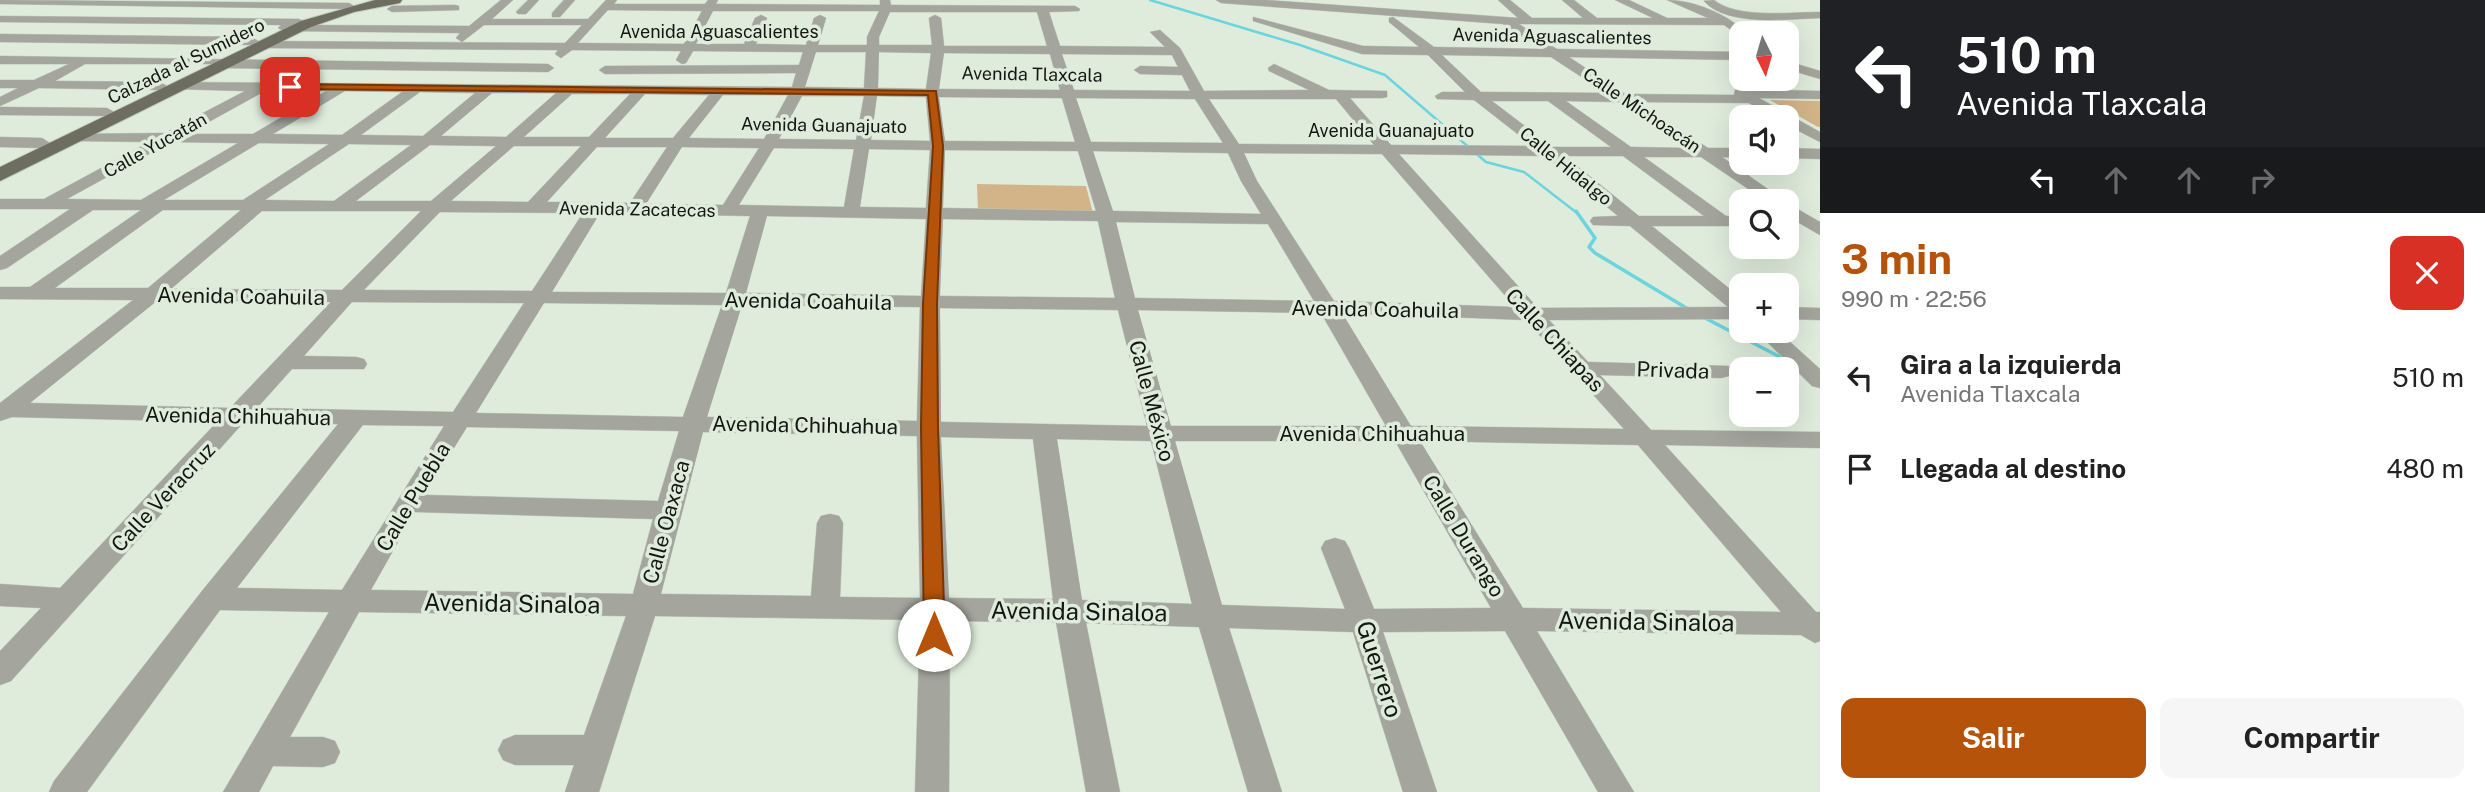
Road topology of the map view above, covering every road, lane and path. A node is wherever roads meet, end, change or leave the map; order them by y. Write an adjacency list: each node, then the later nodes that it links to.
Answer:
1 (375, 0): 23 (main road, Calzada al Sumidero)
2 (465, 0): 34 (street)
3 (508, 0): 54 (street)
4 (534, 0): 35 (street)
5 (570, 0): 36 (street)
6 (1222, 0): 15 (street)
7 (1393, 0): 38 (street, Calle Hidalgo)
8 (1503, 0): 46 (street)
9 (1567, 0): 49 (street)
10 (1620, 0): 51 (street)
11 (1672, 0): 30 (street)
12 (1, 1): 13 (street)
13 (51, 1): 14 (street)
14 (101, 1): 17 (street)
15 (1249, 1): 21 (street); 42 (street)
16 (1733, 1): 31 (street)
17 (151, 2): 18 (street)
18 (202, 2): 19 (street)
19 (251, 2): 20 (street)
20 (301, 2): 22 (street)
21 (1287, 2): 28 (street)
22 (325, 3): 23 (street)
23 (347, 4): 53 (main road, Calzada al Sumidero)
24 (608, 4): 25 (street); 50 (street)
25 (711, 4): 26 (street); 61 (street)
26 (777, 4): 27 (street)
27 (885, 4): 32 (street); 64 (street)
28 (1344, 4): 38 (street); 45 (street)
29 (394, 5): 34 (street); 53 (main road, Calzada al Sumidero)
30 (1692, 8): 31 (street); 52 (street)
31 (1716, 8): 37 (street)
32 (1042, 9): 33 (street); 66 (street, Calle México)
33 (1075, 9)
34 (452, 10)
35 (522, 12)
36 (556, 15)
37 (1820, 15)
38 (1402, 17): 45 (street); 48 (street); 68 (street, Calle Hidalgo)
39 (761, 18): 62 (street)
40 (820, 18): 63 (street)
41 (935, 18): 65 (street)
42 (1261, 18): 45 (street); 68 (street, Avenida Aguascalientes)
43 (0, 19): 44 (street)
44 (46, 19): 47 (street); 56 (street)
45 (1356, 19)
46 (1528, 20): 48 (street); 49 (street)
47 (166, 21): 53 (street); 57 (street)
48 (1506, 21): 69 (street, Calle Michoacán)
49 (1594, 21): 51 (street)
50 (591, 22): 54 (street); 60 (street)
51 (1672, 22): 52 (street)
52 (1727, 22)
53 (294, 26): 54 (street); 58 (main road, Calzada al Sumidero)
54 (477, 26): 59 (street)
55 (1156, 32): 67 (street, Calle Durango)
56 (0, 38): 57 (street, Avenida Aguascalientes)
57 (127, 40): 58 (street, Avenida Aguascalientes); 72 (street)
58 (258, 43): 59 (street, Avenida Aguascalientes); 73 (main road, Calzada al Sumidero)
59 (450, 47): 60 (street, Avenida Aguascalientes); 74 (street)
60 (566, 48): 61 (street, Avenida Aguascalientes); 75 (street)
61 (689, 49): 62 (street, Avenida Aguascalientes); 76 (street)
62 (748, 49): 63 (street, Avenida Aguascalientes)
63 (808, 49): 64 (street, Avenida Aguascalientes); 78 (street)
64 (872, 49): 65 (street, Avenida Aguascalientes); 102 (street)
65 (938, 49): 66 (street, Avenida Aguascalientes); 112 (street)
66 (1055, 50): 67 (street, Avenida Aguascalientes); 93 (street, Calle México)
67 (1177, 51): 82 (street, Calle Durango)
68 (1432, 52): 69 (street, Avenida Aguascalientes); 108 (street, Calle Hidalgo)
69 (1558, 53): 70 (street, Avenida Aguascalientes); 111 (street, Calle Michoacán)
70 (1729, 56)
71 (0, 60): 72 (street)
72 (86, 60): 73 (street); 86 (street)
73 (218, 63): 74 (street); 87 (main road, Calzada al Sumidero); 88 (main road, Calzada al Sumidero)
74 (428, 66): 75 (street); 91 (street)
75 (548, 68): 96 (street)
76 (676, 68): 78 (street); 80 (street); 99 (street)
77 (1274, 68): 103 (street, Calle Chiapas)
78 (803, 69): 101 (street)
79 (1799, 69): 83 (street)
80 (605, 70)
81 (1140, 70): 82 (street)
82 (1186, 71): 105 (street, Calle Durango)
83 (1820, 73)
84 (1039, 79): 93 (street)
85 (0, 84): 86 (street)
86 (36, 84): 87 (street); 113 (street)
87 (160, 86): 117 (main road, Calzada al Sumidero)
88 (179, 86): 89 (street, Avenida Tlaxcala); 119 (main road, Calzada al Sumidero)
89 (263, 86): 90 (street, Avenida Tlaxcala); 120 (street, Calle Yucatán)
90 (343, 87): 91 (street, Avenida Tlaxcala); 122 (street)
91 (398, 87): 92 (street, Avenida Tlaxcala)
92 (418, 87): 95 (street, Avenida Tlaxcala); 123 (street)
93 (1065, 87): 105 (street, Avenida Tlaxcala); 112 (street, Avenida Tlaxcala); 133 (street, Calle México)
94 (1721, 87): 110 (street)
95 (488, 89): 96 (street, Avenida Tlaxcala); 124 (street)
96 (528, 89): 97 (street, Avenida Tlaxcala)
97 (568, 90): 98 (street, Avenida Tlaxcala); 126 (street, Calle Veracruz)
98 (641, 90): 99 (street, Avenida Tlaxcala); 128 (street)
99 (659, 90): 100 (street, Avenida Tlaxcala)
100 (719, 91): 101 (street, Avenida Tlaxcala); 129 (street)
101 (797, 92): 102 (street, Avenida Tlaxcala); 130 (street)
102 (871, 92): 112 (street, Avenida Tlaxcala); 131 (street)
103 (1334, 94): 104 (street, Avenida Tlaxcala); 105 (street, Avenida Tlaxcala); 135 (street, Calle Chiapas)
104 (1382, 94)
105 (1199, 95): 134 (street, Calle Durango)
106 (1820, 95): 110 (street)
107 (1442, 96): 108 (street)
108 (1477, 96): 109 (street); 138 (street, Calle Hidalgo)
109 (1550, 96): 111 (street); 139 (street)
110 (1745, 96): 111 (street); 114 (street)
111 (1622, 97): 140 (street, Calle Michoacán)
112 (933, 100): 115 (street); 132 (street)
113 (0, 102)
114 (1761, 105)
115 (993, 107)
116 (0, 111): 117 (street)
117 (107, 111): 127 (main road, Calzada al Sumidero)
118 (1799, 126): 121 (street)
119 (75, 137): 120 (street, Avenida Guanajuato); 145 (main road, Calzada al Sumidero)
120 (167, 138): 122 (street, Avenida Guanajuato); 148 (street, Calle Yucatán)
121 (1820, 138)
122 (256, 139): 123 (street, Avenida Guanajuato); 150 (street)
123 (345, 140): 124 (street, Avenida Guanajuato); 151 (street)
124 (426, 141): 126 (street, Avenida Guanajuato); 152 (street)
125 (0, 142): 127 (street)
126 (509, 142): 128 (street, Avenida Guanajuato); 154 (street, Calle Veracruz)
127 (42, 143): 144 (main road, Calzada al Sumidero)
128 (593, 143): 129 (street, Avenida Guanajuato); 153 (street)
129 (677, 143): 130 (street, Avenida Guanajuato); 156 (street)
130 (769, 144): 131 (street, Avenida Guanajuato); 157 (street)
131 (862, 145): 132 (street, Avenida Guanajuato); 159 (street)
132 (938, 146): 133 (street, Avenida Guanajuato); 160 (street)
133 (1084, 147): 134 (street, Avenida Guanajuato); 162 (street, Calle México)
134 (1234, 148): 135 (street, Avenida Guanajuato); 163 (street, Calle Durango)
135 (1387, 150): 136 (street, Avenida Guanajuato); 182 (street, Calle Chiapas)
136 (1454, 150): 137 (street, Avenida Guanajuato)
137 (1491, 150): 138 (street, Avenida Guanajuato)
138 (1549, 151): 139 (street, Avenida Guanajuato); 165 (street, Calle Hidalgo)
139 (1627, 152): 140 (street, Avenida Guanajuato); 166 (street)
140 (1706, 153): 141 (street, Avenida Guanajuato); 146 (street, Calle Michoacán)
141 (1729, 153)
142 (1799, 153): 143 (street)
143 (1820, 154)
144 (0, 163)
145 (0, 175)
146 (1759, 189)
147 (0, 204): 148 (street, Avenida Zacatecas)
148 (47, 204): 149 (street, Avenida Zacatecas)
149 (90, 204): 150 (street, Avenida Zacatecas); 169 (street, Calle Yucatán)
150 (151, 205): 151 (street, Avenida Zacatecas); 171 (street)
151 (252, 205): 152 (street, Avenida Zacatecas); 172 (street)
152 (338, 206): 154 (street, Avenida Zacatecas)
153 (533, 206): 154 (street, Avenida Zacatecas); 155 (street, Avenida Zacatecas)
154 (435, 207): 173 (street, Calle Veracruz)
155 (595, 208): 156 (street, Avenida Zacatecas); 174 (street, Calle Puebla)
156 (635, 210): 157 (street, Avenida Zacatecas)
157 (727, 211): 158 (street, Avenida Zacatecas)
158 (760, 211): 159 (street, Avenida Zacatecas); 175 (street, Calle Oaxaca)
159 (851, 213): 160 (street, Avenida Zacatecas)
160 (936, 215): 162 (street, Avenida Zacatecas); 177 (street)
161 (1799, 215): 168 (street)
162 (1106, 217): 163 (street, Avenida Zacatecas); 178 (street, Calle México)
163 (1274, 219): 179 (street, Calle Durango)
164 (1599, 220): 165 (street)
165 (1634, 220): 166 (street); 176 (street, Calle Hidalgo)
166 (1722, 221): 167 (street)
167 (1729, 221)
168 (1816, 225)
169 (0, 264)
170 (0, 293): 171 (street, Avenida Coahuila)
171 (35, 293): 172 (street, Avenida Coahuila)
172 (152, 295): 173 (street, Avenida Coahuila); 190 (street)
173 (346, 297): 174 (street, Avenida Coahuila); 185 (street, Calle Veracruz)
174 (538, 299): 175 (street, Avenida Coahuila); 193 (street, Calle Puebla)
175 (734, 299): 177 (street, Avenida Coahuila); 194 (street, Calle Oaxaca)
176 (1729, 301)
177 (930, 304): 178 (street, Avenida Coahuila); 195 (street)
178 (1127, 307): 179 (street, Avenida Coahuila); 198 (street, Calle México)
179 (1328, 307): 182 (street, Avenida Coahuila); 197 (street, Calle Durango)
180 (1729, 312): 182 (street, Avenida Coahuila)
181 (1799, 313): 183 (street)
182 (1531, 314): 187 (street, Calle Chiapas)
183 (1820, 314)
184 (1779, 343): 189 (street)
185 (288, 362): 186 (street); 191 (street, Calle Veracruz)
186 (356, 364)
187 (1582, 368): 188 (street, Privada); 199 (street, Calle Chiapas)
188 (1721, 371)
189 (1813, 375)
190 (2, 412): 191 (street, Avenida Chihuahua)
191 (238, 416): 192 (street, Avenida Chihuahua); 206 (street, Calle Veracruz)
192 (355, 419): 193 (street, Avenida Chihuahua); 207 (street)
193 (459, 420): 194 (street, Avenida Chihuahua); 201 (street, Calle Puebla)
194 (693, 423): 195 (street, Avenida Chihuahua); 202 (street, Calle Oaxaca)
195 (929, 427): 196 (street, Avenida Chihuahua); 211 (street)
196 (1044, 430): 198 (street, Avenida Chihuahua); 212 (street)
197 (1403, 433): 198 (street, Avenida Chihuahua); 199 (street, Avenida Chihuahua); 214 (street, Calle Durango)
198 (1161, 434): 213 (street, Calle México)
199 (1643, 435): 200 (street, Avenida Chihuahua); 216 (street, Calle Chiapas)
200 (1820, 440)
201 (407, 503): 202 (street); 208 (street, Calle Puebla)
202 (668, 510): 209 (street, Calle Oaxaca)
203 (830, 523): 210 (street)
204 (1335, 548): 215 (street, Guerrero)
205 (0, 595): 206 (street)
206 (67, 599): 217 (street, Calle Veracruz)
207 (212, 599): 208 (street, Avenida Sinaloa); 222 (street)
208 (353, 599): 209 (street, Avenida Sinaloa); 220 (street, Calle Puebla)
209 (644, 606): 210 (street, Avenida Sinaloa); 219 (street, Calle Oaxaca)
210 (825, 607): 211 (street, Avenida Sinaloa)
211 (935, 608): 212 (street, Avenida Sinaloa); 225 (street)
212 (1069, 611): 213 (street, Avenida Sinaloa); 226 (street)
213 (1210, 615): 215 (street, Avenida Sinaloa); 227 (street, Calle México)
214 (1513, 619): 215 (street, Avenida Sinaloa); 216 (street, Avenida Sinaloa); 229 (street, Calle Durango)
215 (1364, 621): 228 (street, Guerrero)
216 (1816, 628)
217 (0, 672)
218 (515, 750): 219 (street)
219 (596, 750): 224 (street, Calle Oaxaca)
220 (263, 751): 221 (street); 223 (street, Calle Puebla)
221 (324, 752)
222 (66, 792)
223 (240, 792)
224 (582, 792)
225 (932, 792)
226 (1103, 792)
227 (1265, 792)
228 (1420, 792)
229 (1617, 792)

